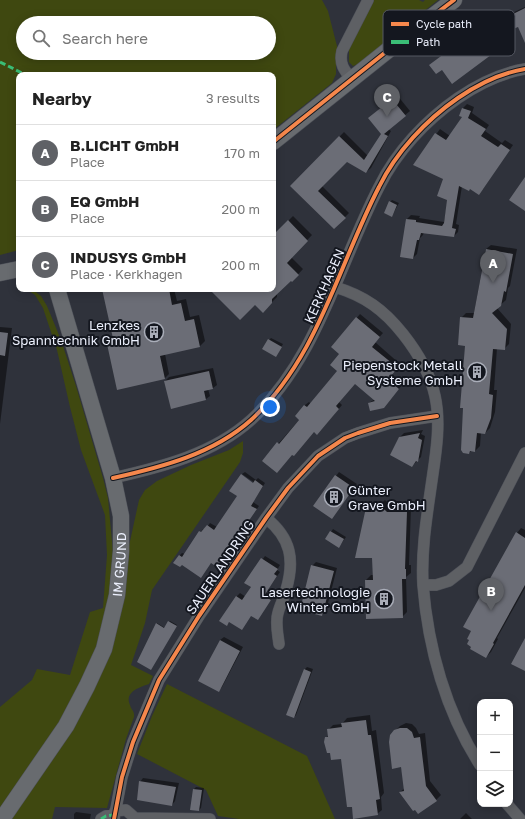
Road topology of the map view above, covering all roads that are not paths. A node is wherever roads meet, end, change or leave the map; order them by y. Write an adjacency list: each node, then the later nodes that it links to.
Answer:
1 (368, 0): 6 (street)
2 (454, 0): 3 (main road)
3 (441, 10)
4 (383, 55): 6 (main road)
5 (523, 72): 10 (street, KERKHAGEN)
6 (352, 80): 7 (main road)
7 (276, 140)
8 (16, 270): 9 (main road)
9 (0, 273)
10 (335, 287): 12 (street); 14 (street, KERKHAGEN)
11 (58, 292): 14 (main road, IM GRUND)
12 (437, 416): 15 (street, SAUERLANDRING); 16 (street)
13 (525, 453): 16 (street)
14 (113, 478): 22 (main road, IM GRUND)
15 (266, 518): 17 (street, SAUERLANDRING); 20 (street, SAUERLANDRING)
16 (423, 585): 18 (street)
17 (279, 644)
18 (477, 760)
19 (510, 807): 25 (street)
20 (114, 815): 21 (street); 23 (street)
21 (135, 818): 24 (street)
22 (2, 819)
23 (101, 819)
24 (210, 819)
25 (520, 819)

